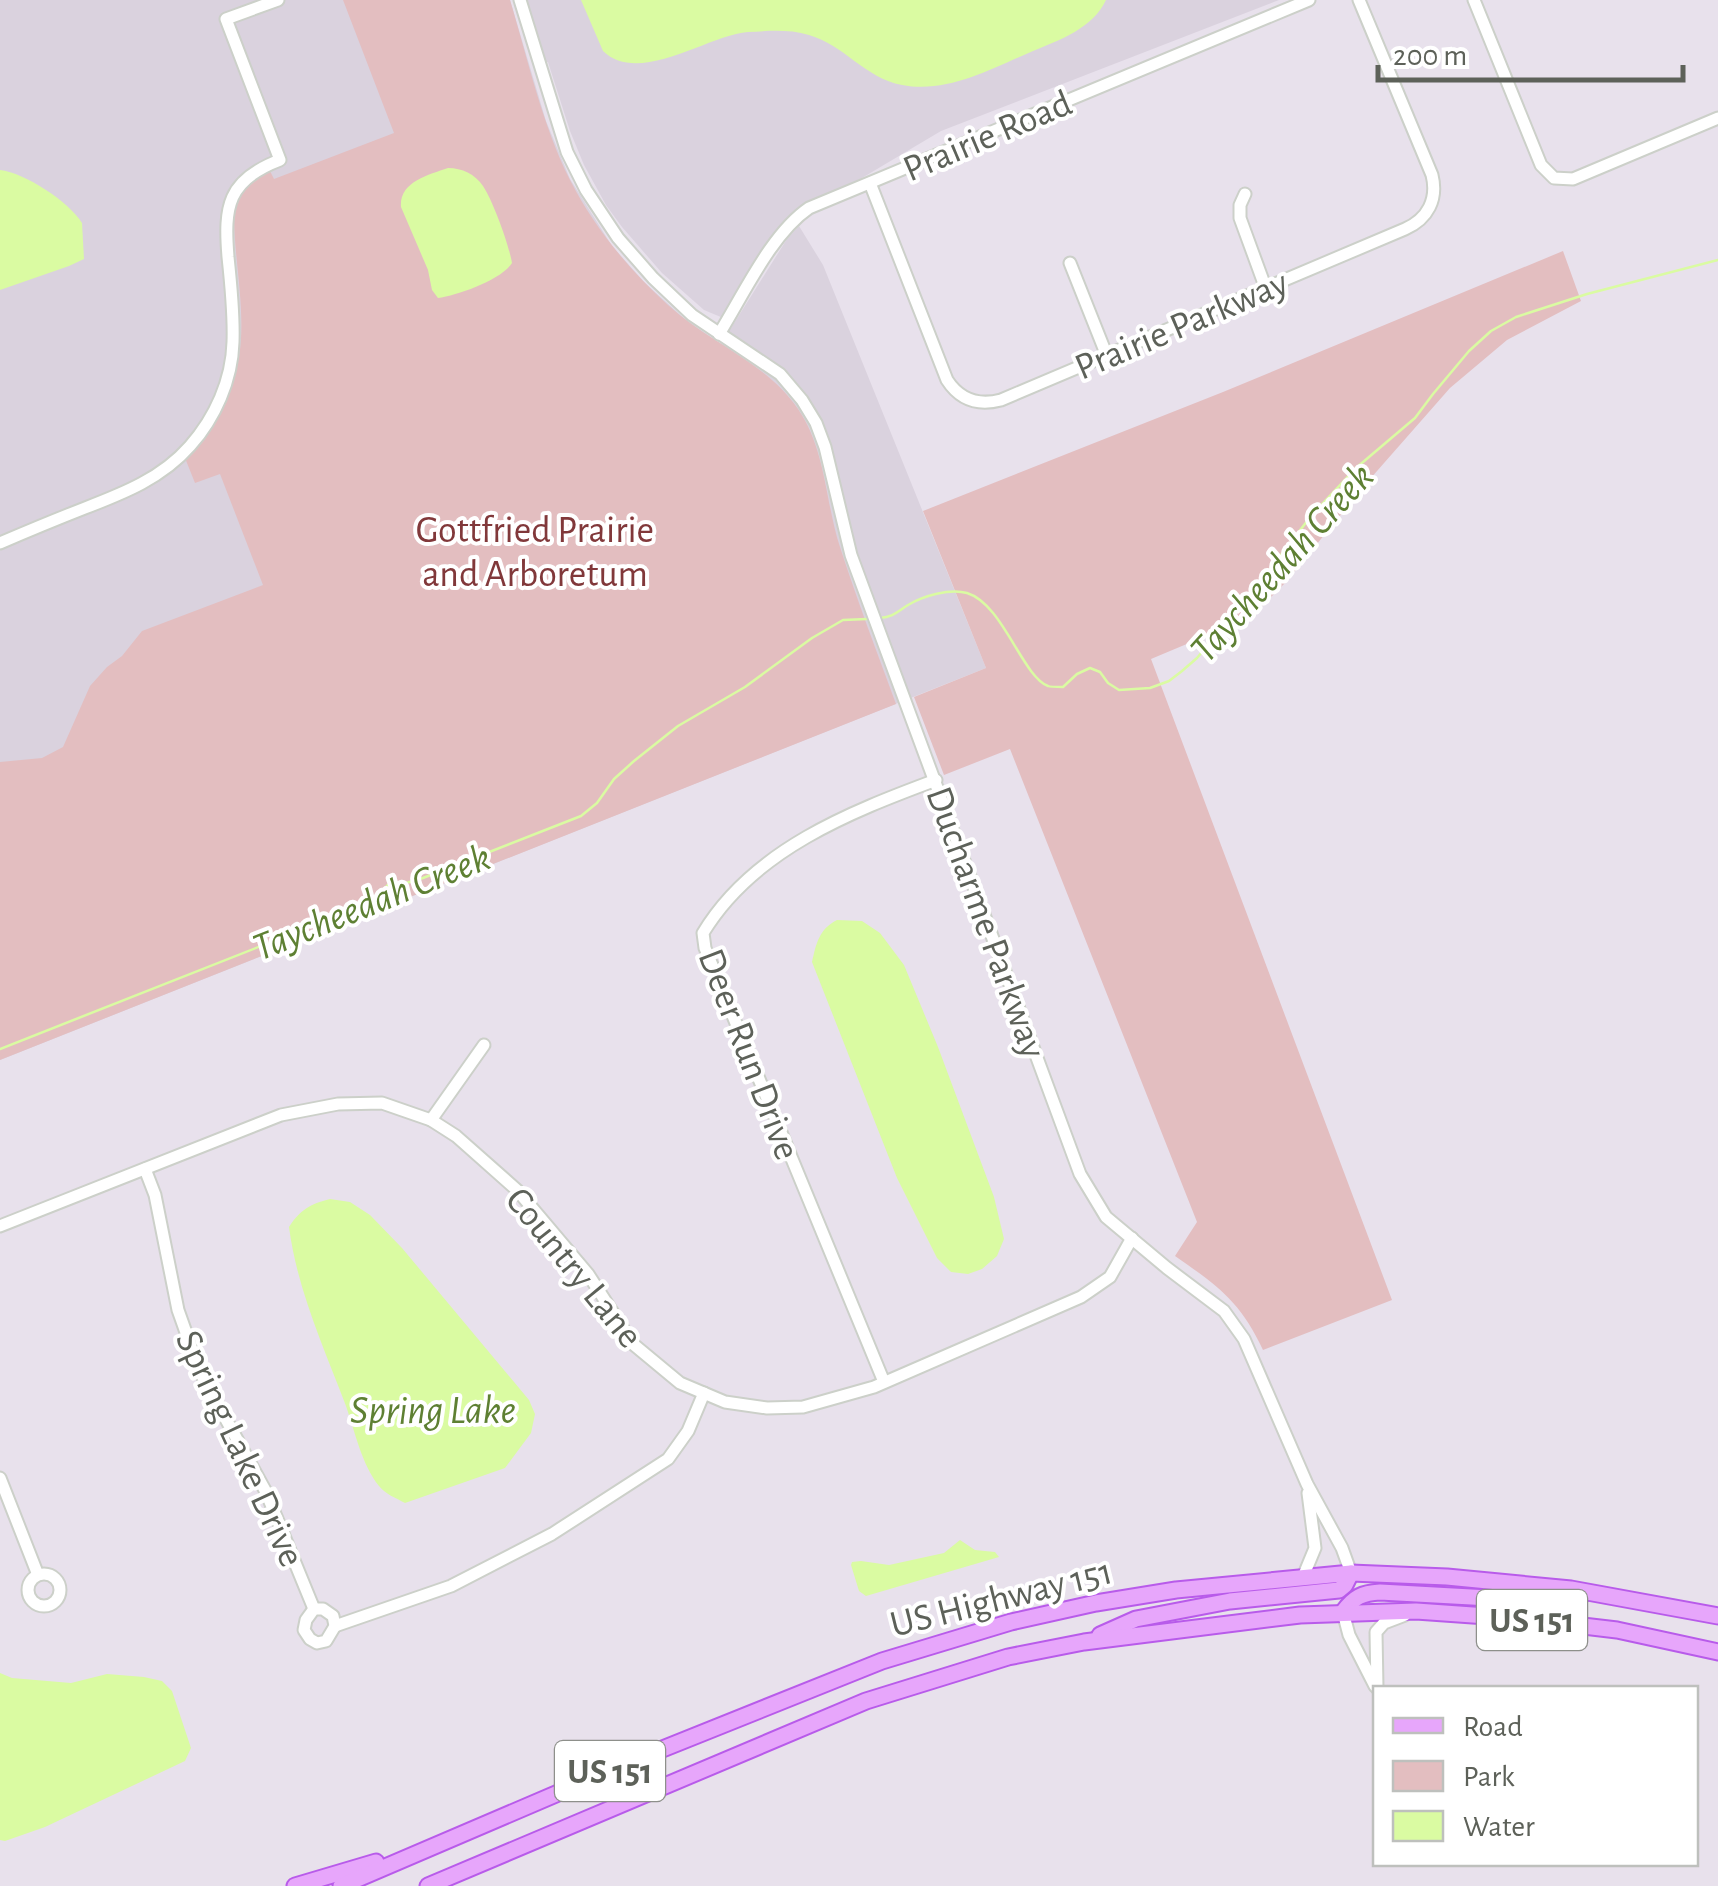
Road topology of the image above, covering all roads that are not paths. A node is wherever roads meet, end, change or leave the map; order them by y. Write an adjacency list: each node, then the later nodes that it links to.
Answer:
1 (278, 0): 13 (street)
2 (520, 0): 11 (street, Ducharme Parkway)
3 (1309, 0): 7 (street, Prairie Road)
4 (1359, 0): 10 (street, Prairie Parkway)
5 (1474, 0): 6 (street)
6 (1718, 118)
7 (870, 183): 11 (street, Prairie Road); 12 (street, Prairie Parkway)
8 (1245, 194): 10 (street)
9 (1070, 263): 12 (street)
10 (1266, 289): 12 (street, Prairie Parkway)
11 (719, 334): 14 (street, Ducharme Parkway)
12 (1107, 356)
13 (0, 543)
14 (936, 780): 19 (street, Ducharme Parkway); 20 (street, Deer Run Drive)
15 (484, 1045): 16 (street)
16 (431, 1120): 17 (street, Country Lane); 21 (street, Country Lane)
17 (146, 1170): 18 (street, Country Lane); 28 (street, Spring Lake Drive)
18 (0, 1226)
19 (1132, 1238): 20 (street, Country Lane); 23 (street, Ducharme Parkway)
20 (884, 1382): 21 (street, Country Lane)
21 (704, 1393): 32 (street, Spring Lake Drive)
22 (0, 1478): 25 (street)
23 (1306, 1484): 24 (street, Ducharme Parkway); 26 (street, Ducharme Parkway)
24 (1351, 1574): 26 (main road, US Highway 151 / US 151); 27 (main road, US Highway 151 / US 151); 33 (main road)
25 (38, 1575)
26 (1303, 1577): 37 (main road, US Highway 151 / US 151)
27 (1600, 1594): 30 (main road); 31 (main road, US Highway 151 / US 151)
28 (314, 1609): 32 (street, Spring Lake Drive); 32 (street, Spring Lake Drive)
29 (1416, 1611): 30 (main road, US Highway 151 / US 151); 34 (main road, US Highway 151 / US 151); 36 (street)
30 (1343, 1612): 33 (main road, US Highway 151 / US 151); 35 (street)
31 (1718, 1616)
32 (336, 1626)
33 (1084, 1642): 40 (main road, US Highway 151 / US 151)
34 (1718, 1652)
35 (1375, 1686)
36 (1376, 1686)
37 (452, 1839): 38 (main road); 39 (main road, US Highway 151 / US 151)
38 (295, 1886)
39 (341, 1886)
40 (428, 1886)

